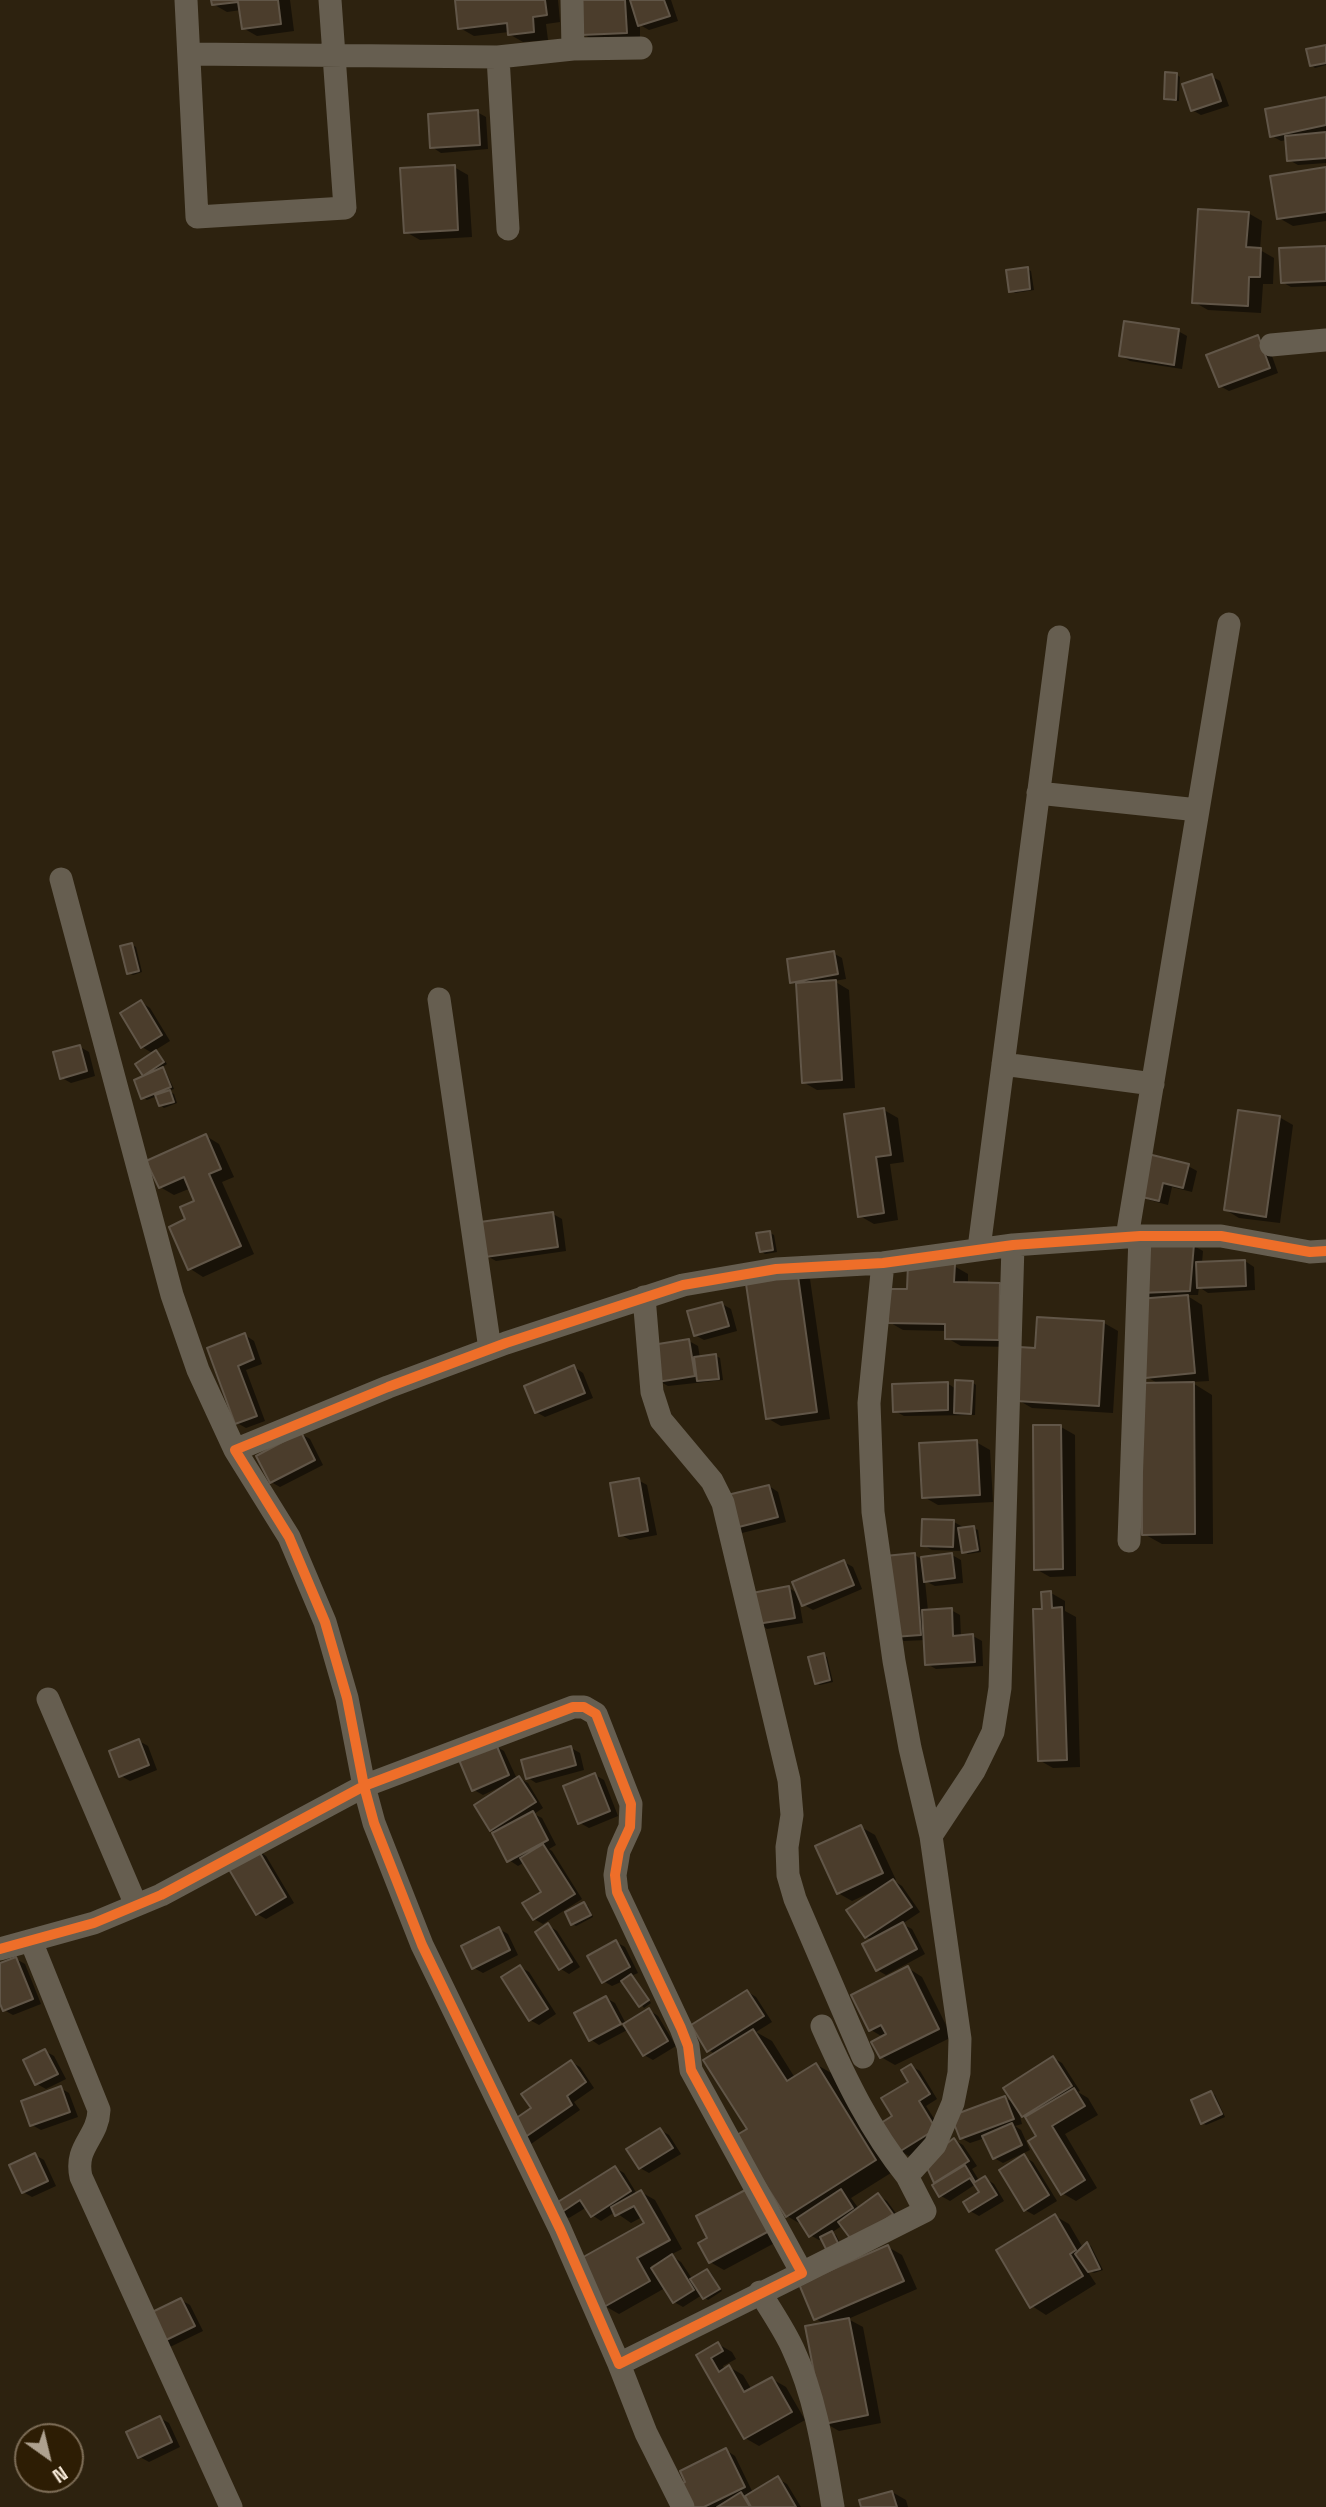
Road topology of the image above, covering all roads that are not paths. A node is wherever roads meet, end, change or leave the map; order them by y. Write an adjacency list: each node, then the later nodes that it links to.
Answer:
1 (186, 0): 6 (street)
2 (330, 0): 7 (street)
3 (572, 0): 5 (street)
4 (641, 48): 5 (street)
5 (573, 49): 8 (street)
6 (189, 54): 7 (street); 7 (street)
7 (334, 54): 8 (street)
8 (498, 57): 9 (street)
9 (508, 229)
10 (1326, 340): 11 (street)
11 (1271, 345)
12 (1229, 624): 15 (street)
13 (1059, 637): 14 (street)
14 (1038, 793): 15 (street); 18 (street)
15 (1198, 810): 19 (street)
16 (61, 879): 27 (street)
17 (439, 999): 26 (street)
18 (1003, 1064): 19 (street); 22 (street)
19 (1153, 1084): 20 (street)
20 (1133, 1237): 21 (street); 23 (street); 28 (street)
21 (1013, 1245): 22 (street); 31 (street)
22 (979, 1248): 24 (street)
23 (1326, 1251)
24 (883, 1263): 25 (street); 31 (street)
25 (644, 1297): 26 (street); 36 (street)
26 (490, 1349): 27 (street)
27 (235, 1450): 30 (street)
28 (1129, 1541)
29 (48, 1699): 32 (street)
30 (364, 1786): 32 (street); 38 (street); 40 (street)
31 (932, 1836): 37 (street)
32 (136, 1905): 33 (street)
33 (32, 1941): 34 (street); 41 (street)
34 (0, 1949)
35 (822, 2026): 37 (street)
36 (863, 2057)
37 (907, 2176): 38 (street)
38 (802, 2273): 39 (street)
39 (760, 2292): 40 (street); 43 (street)
40 (619, 2364): 42 (street)
41 (231, 2507)
42 (684, 2507)
43 (832, 2507)

